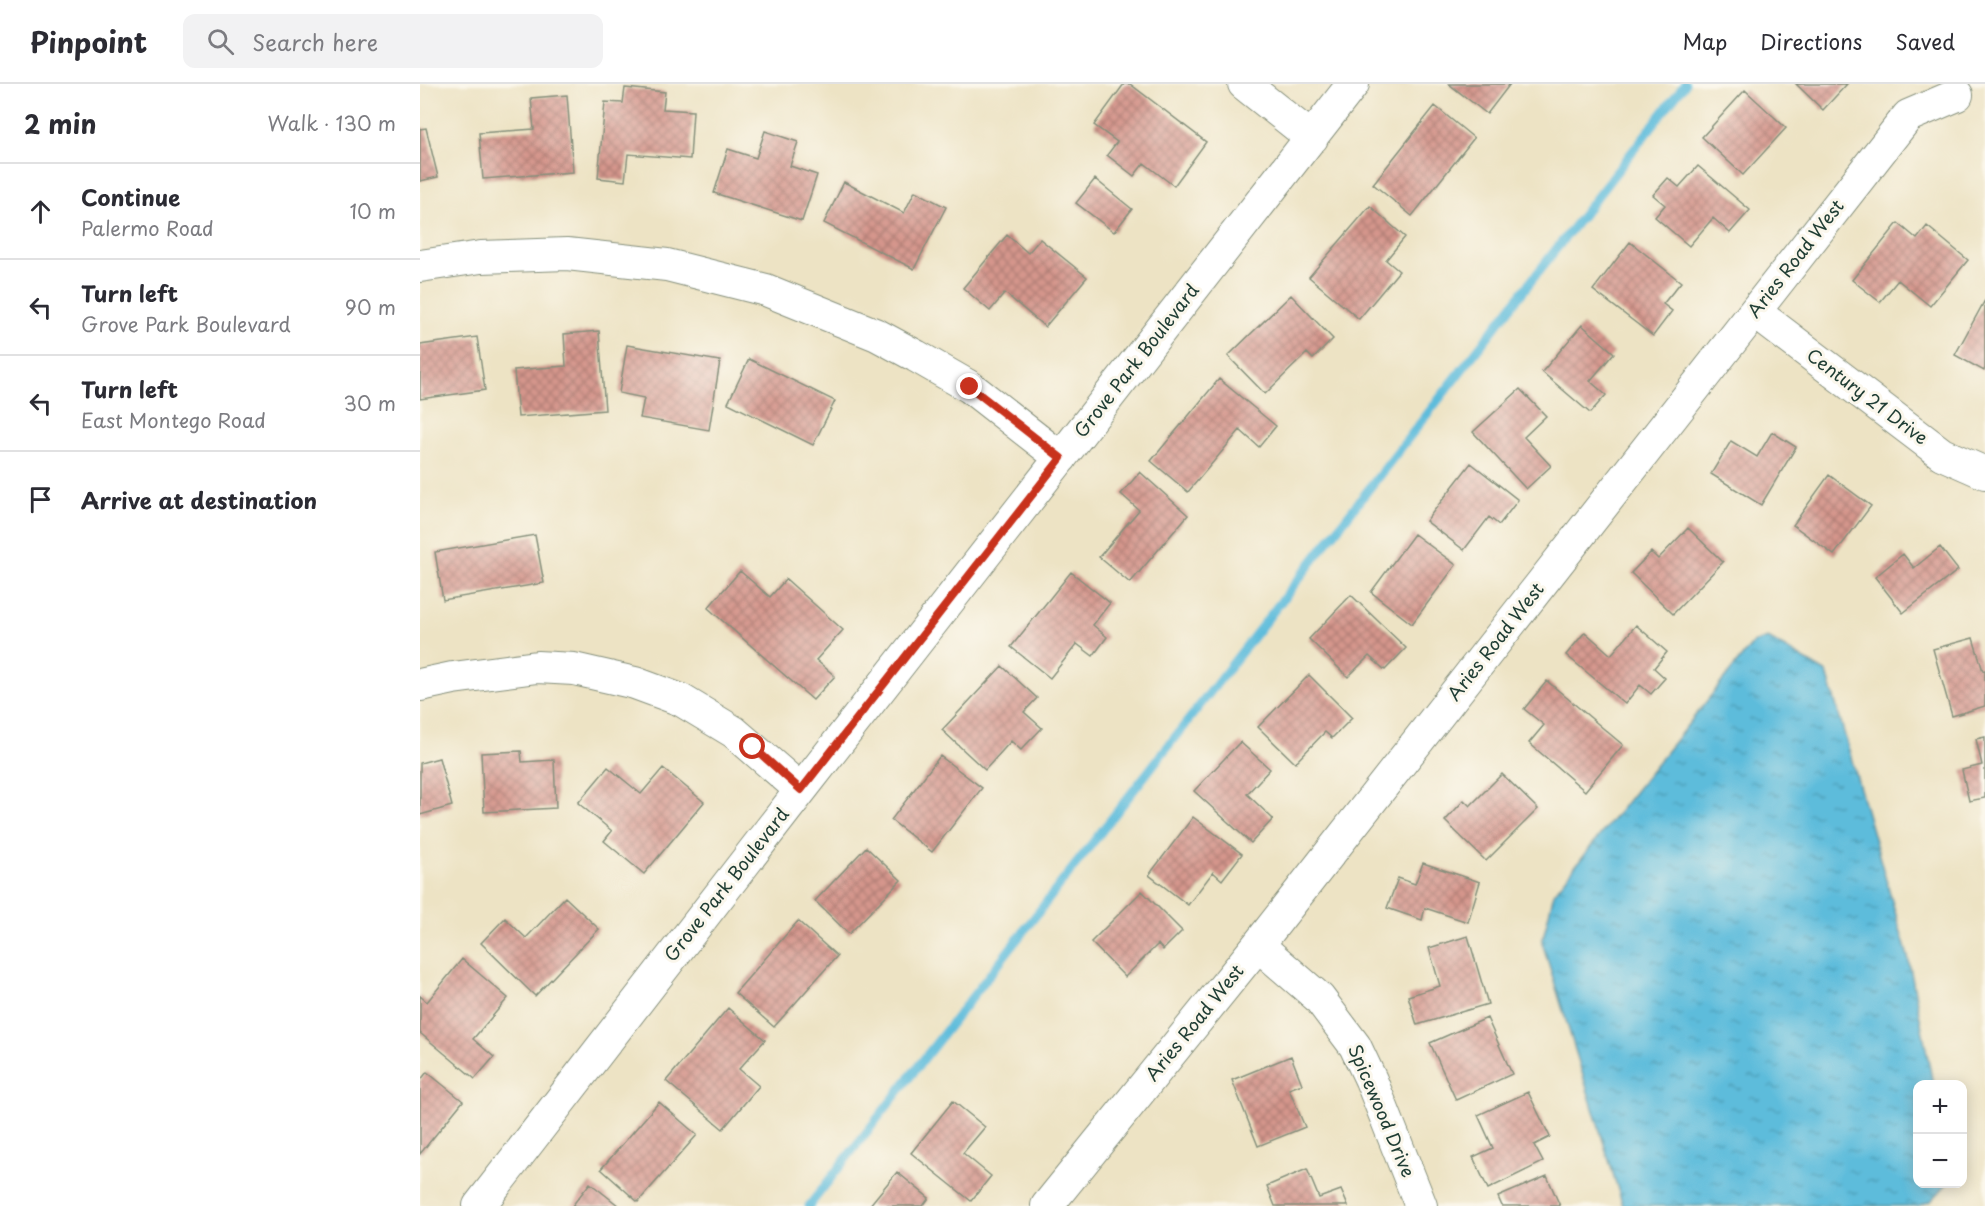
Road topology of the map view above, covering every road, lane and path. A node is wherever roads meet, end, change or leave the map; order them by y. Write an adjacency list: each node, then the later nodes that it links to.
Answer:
1 (1244, 84): 4 (street)
2 (1353, 84): 4 (street, Grove Park Boulevard)
3 (1957, 95): 6 (street, Aries Road West)
4 (1312, 138): 7 (street, Grove Park Boulevard)
5 (420, 266): 7 (street)
6 (1755, 312): 8 (street, Century 21 Drive); 11 (street, Aries Road West)
7 (1061, 458): 10 (street, Grove Park Boulevard)
8 (1985, 473)
9 (420, 685): 10 (street)
10 (801, 790): 12 (street, Grove Park Boulevard)
11 (1258, 945): 13 (street, Aries Road West); 14 (street, Spicewood Drive)
12 (479, 1206)
13 (1047, 1206)
14 (1421, 1206)

